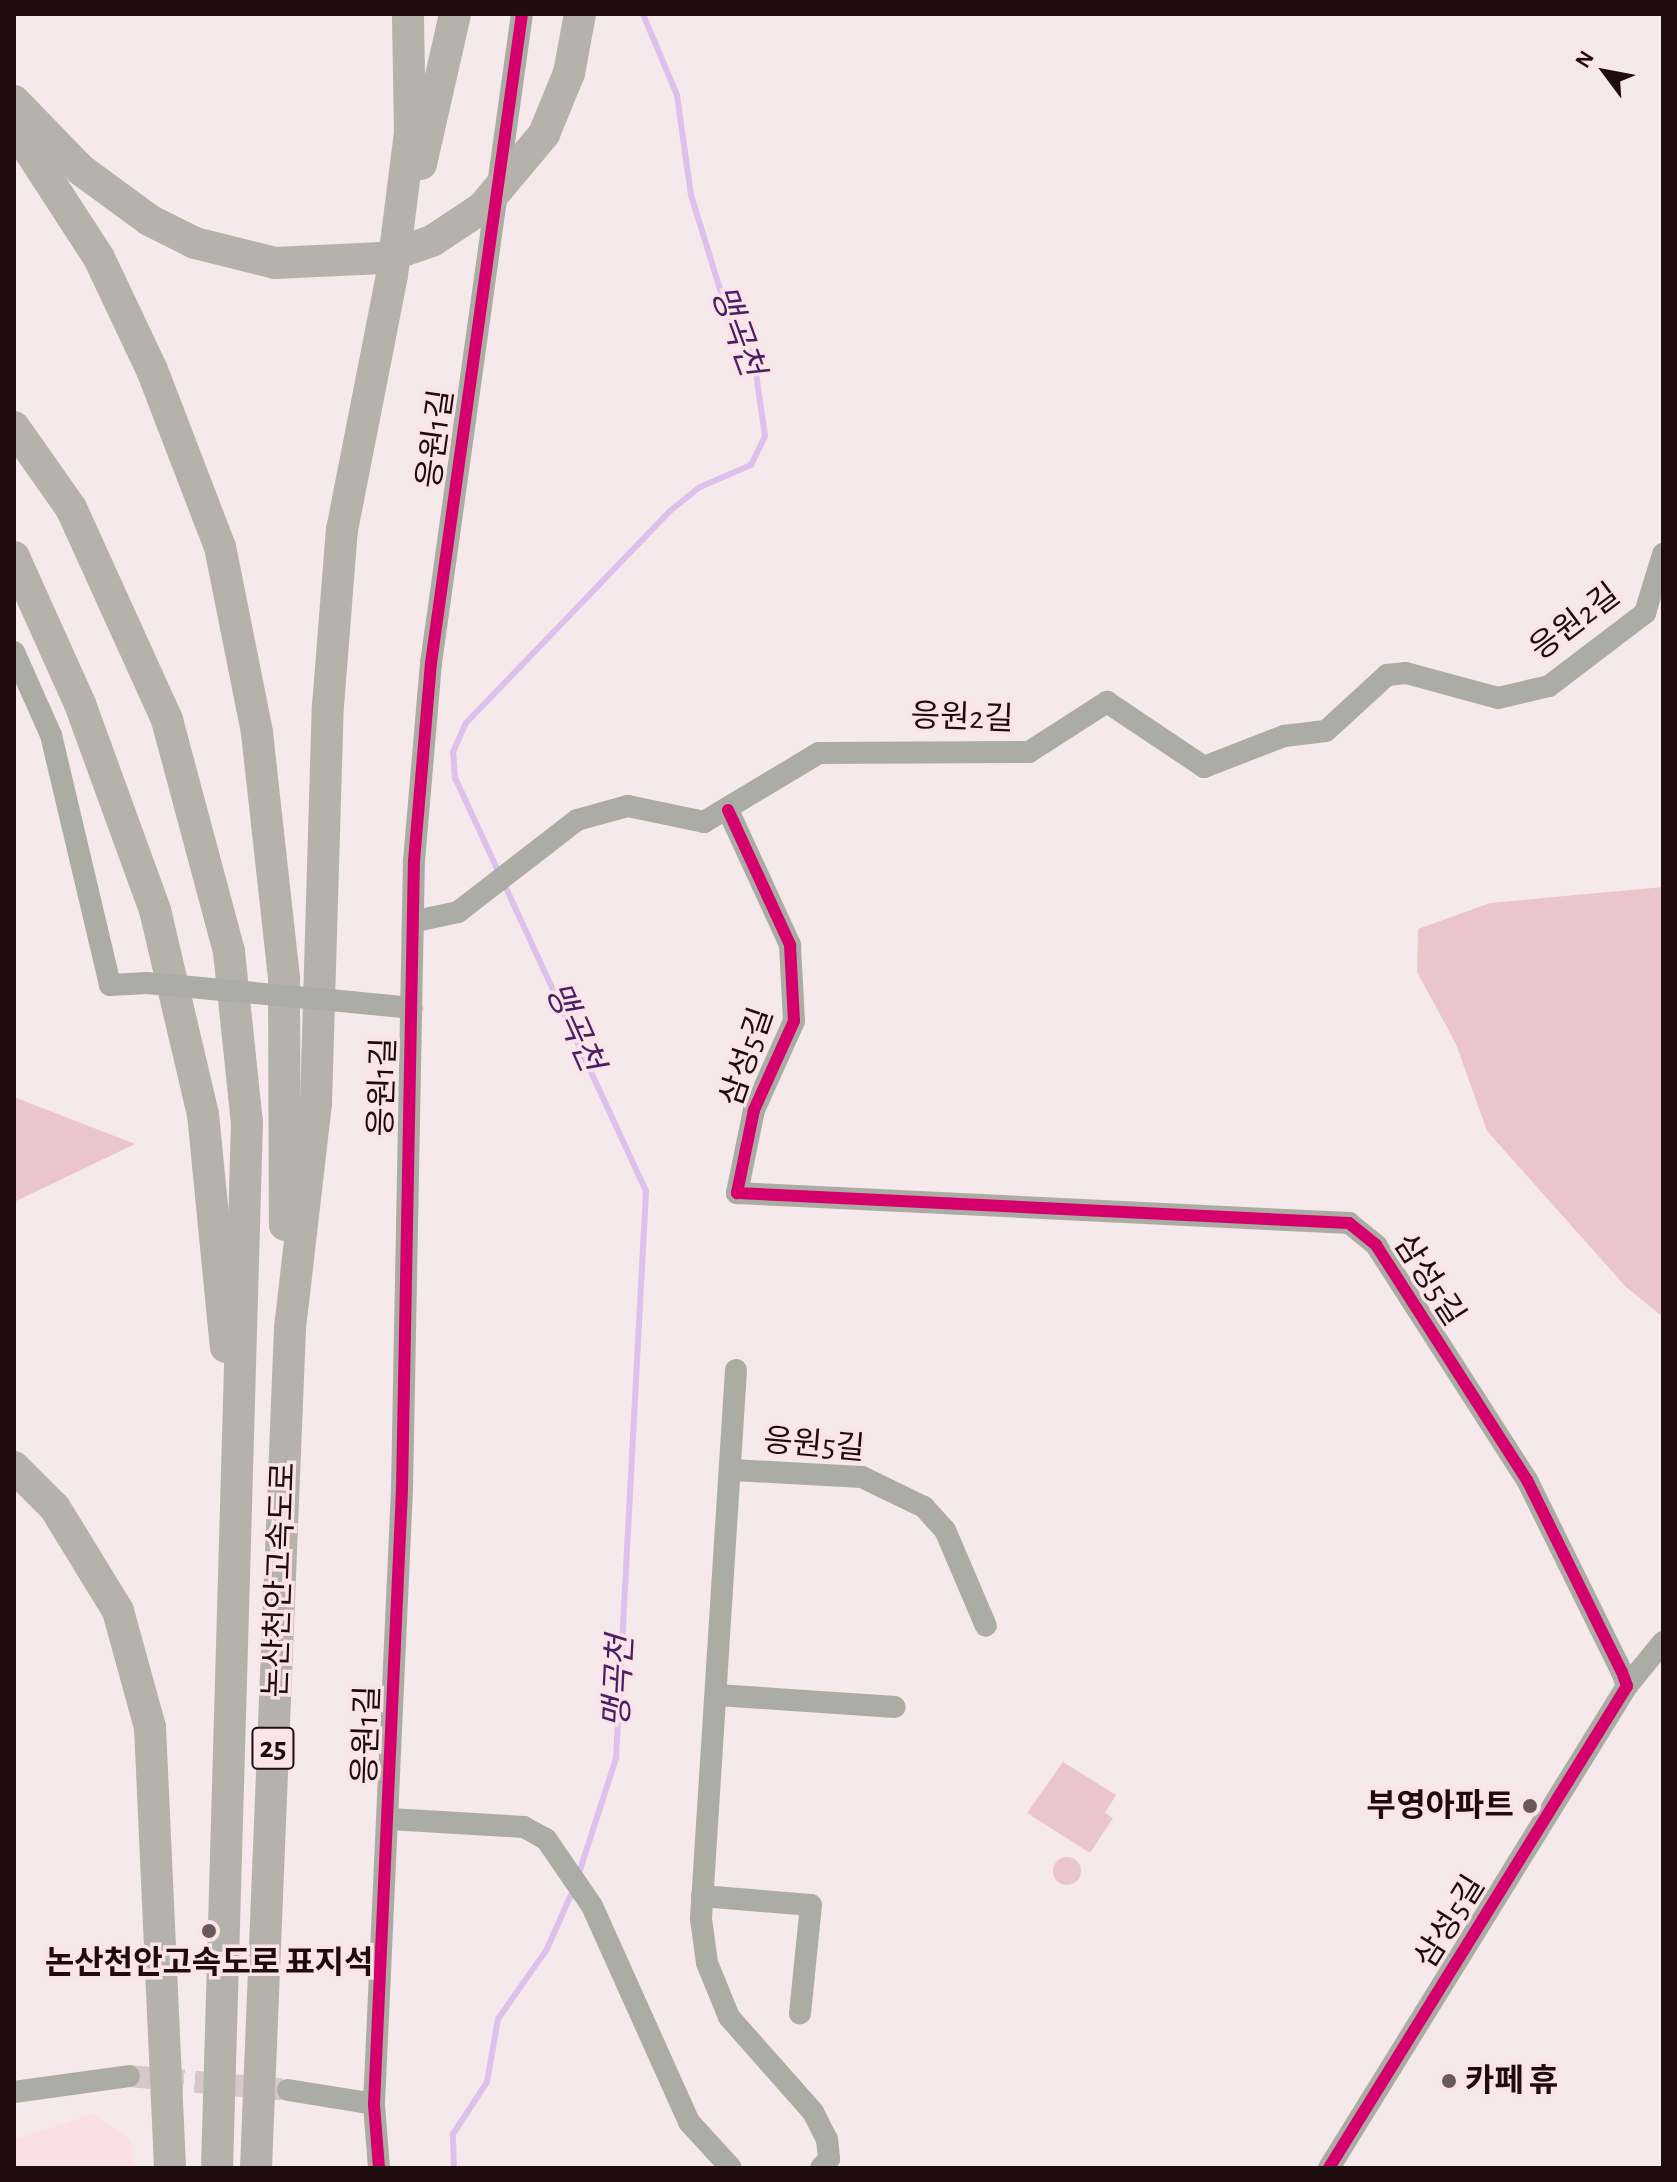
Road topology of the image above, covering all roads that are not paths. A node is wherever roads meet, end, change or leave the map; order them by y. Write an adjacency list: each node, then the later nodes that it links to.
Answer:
1 (408, 14): 7 (highway)
2 (455, 14): 7 (highway)
3 (522, 14): 13 (street, 응원1길)
4 (580, 14): 5 (highway, bridge)
5 (14, 101)
6 (14, 127): 15 (highway)
7 (392, 275): 15 (highway)
8 (20, 434): 19 (highway)
9 (1663, 554): 12 (street, 응원2길)
10 (14, 557): 19 (highway)
11 (14, 652): 14 (street, 응원1길, bridge)
12 (728, 810): 13 (street, 응원2길); 22 (street, 삼성5길)
13 (416, 921): 14 (street, 응원1길)
14 (412, 1008): 25 (street, 응원1길)
15 (290, 1328): 34 (highway, 논산천안고속도로 / 25)
16 (736, 1370): 18 (street)
17 (14, 1467): 32 (highway)
18 (733, 1470): 20 (street, 응원5길); 23 (street, 응원5길)
19 (240, 1525): 33 (highway, 논산천안고속도로 / 25)
20 (986, 1626)
21 (1663, 1642): 22 (street, 삼성5길)
22 (1627, 1686): 38 (street, 삼성5길)
23 (718, 1695): 24 (street); 26 (street, 응원5길)
24 (895, 1707)
25 (390, 1819): 31 (street, 응원1길); 36 (street)
26 (702, 1896): 27 (street); 37 (street, 응원5길)
27 (800, 2013)
28 (129, 2076): 30 (street)
29 (288, 2090): 31 (street)
30 (14, 2092)
31 (374, 2104): 35 (street, 응원1길)
32 (170, 2168)
33 (217, 2168)
34 (256, 2168)
35 (379, 2168)
36 (731, 2168)
37 (821, 2168)
38 (1329, 2168)

